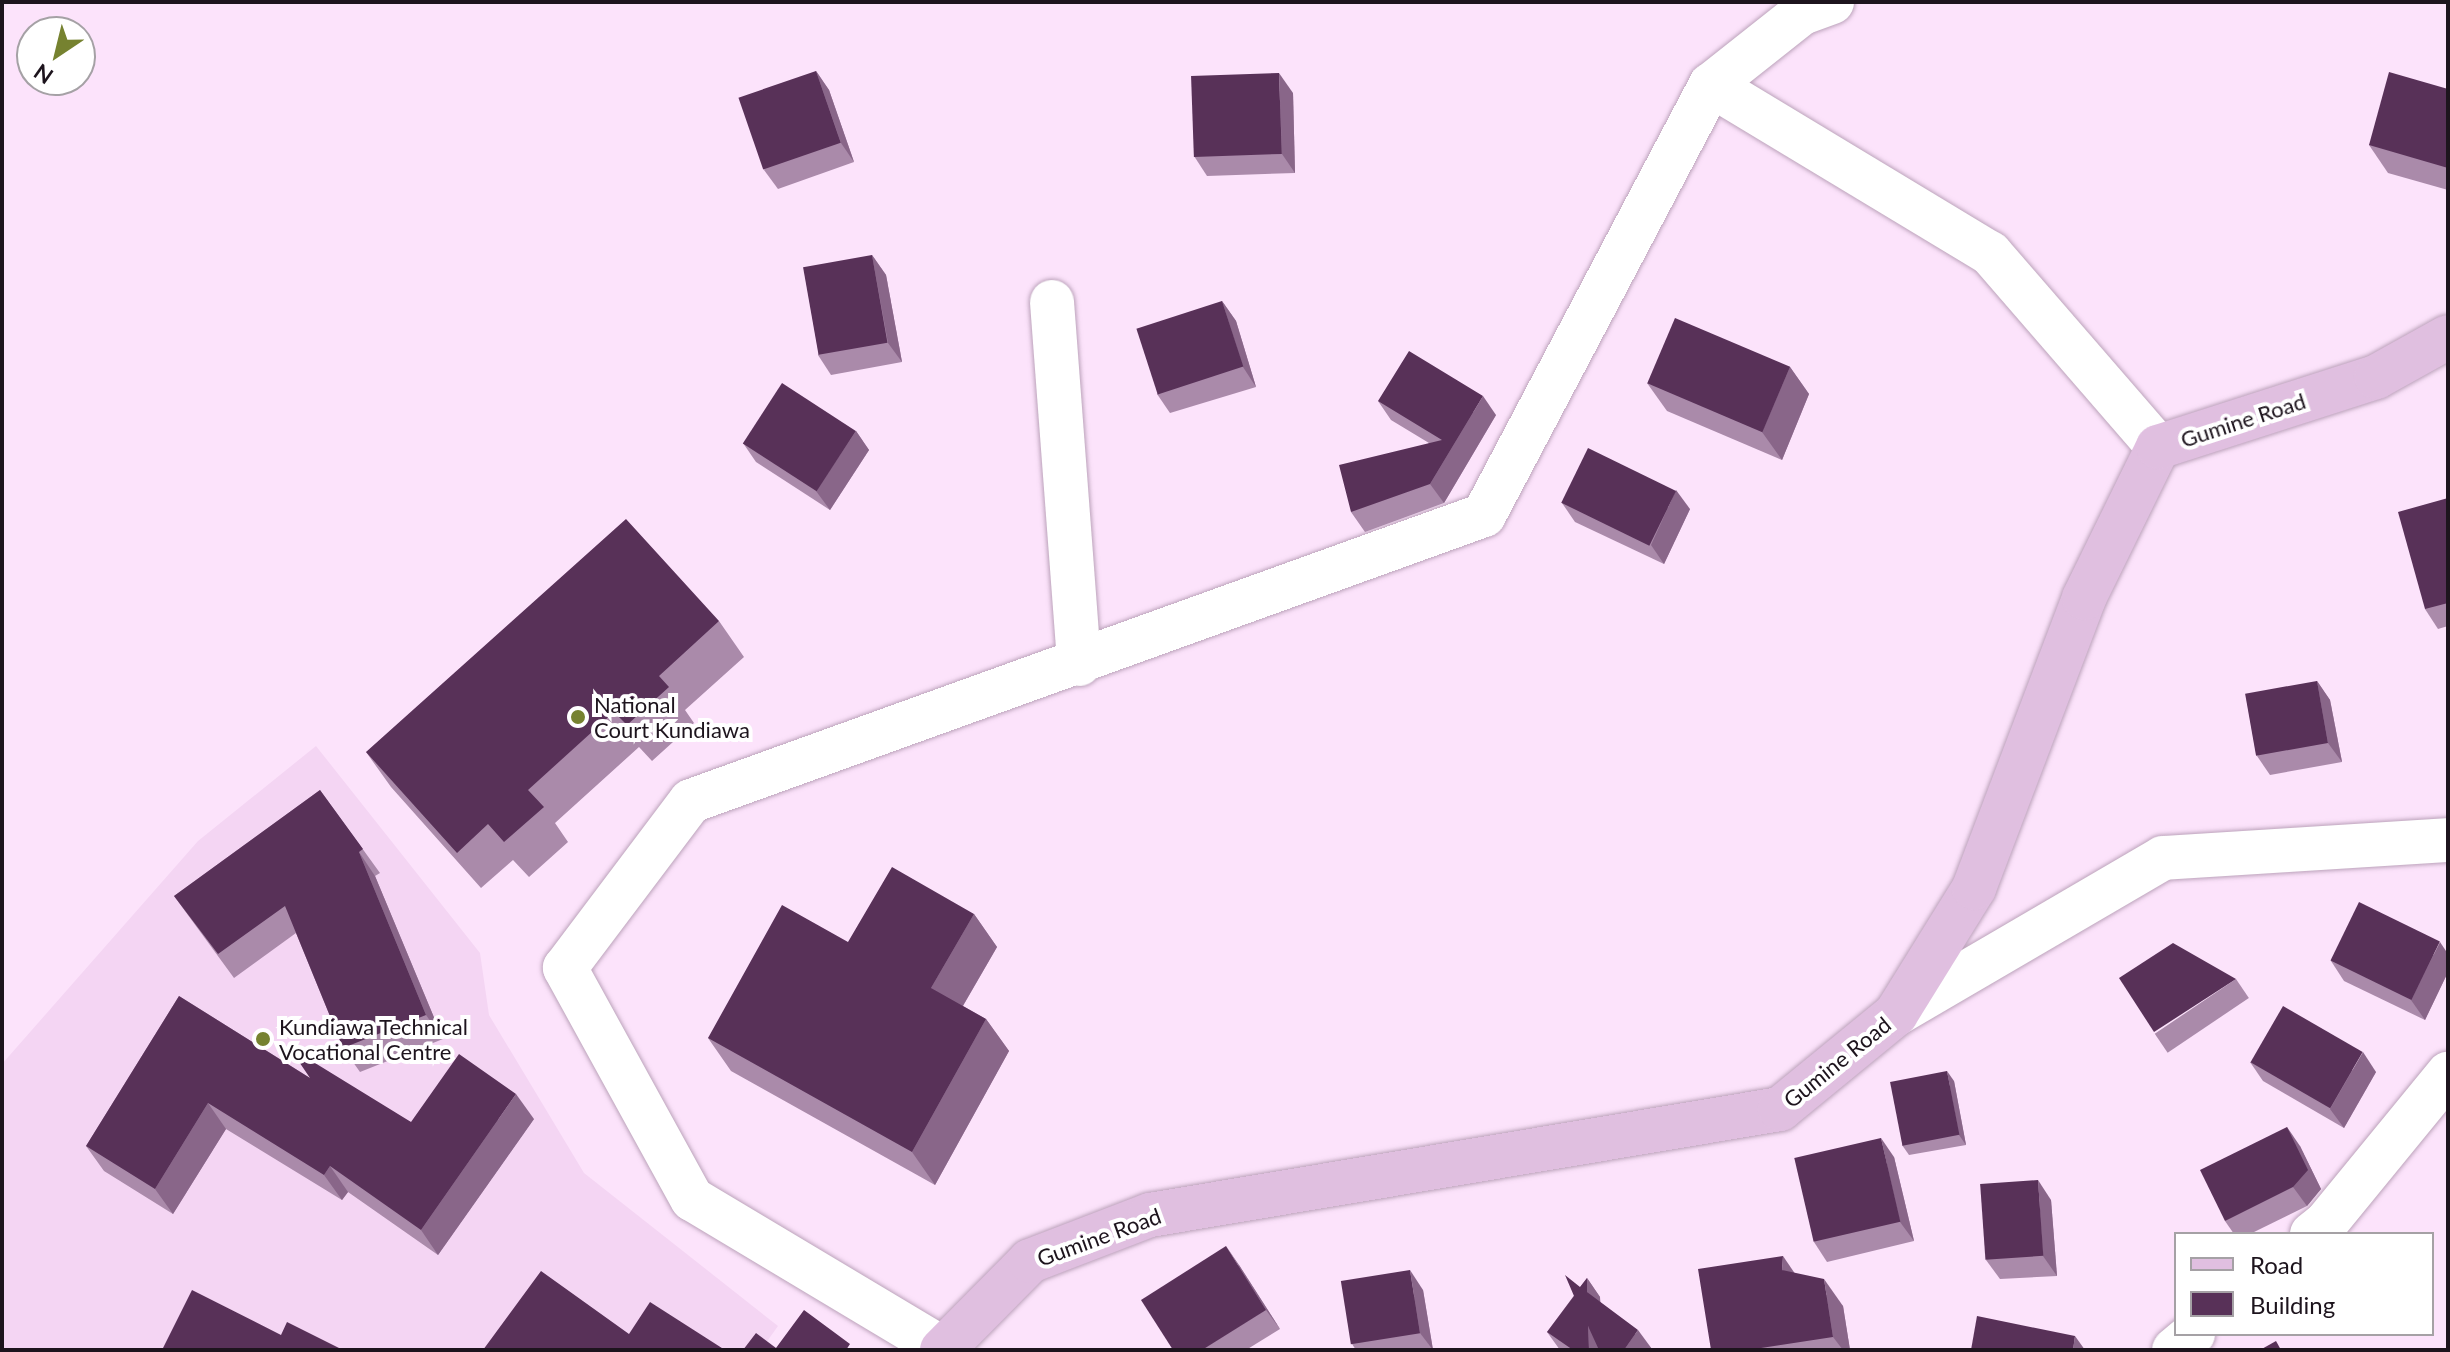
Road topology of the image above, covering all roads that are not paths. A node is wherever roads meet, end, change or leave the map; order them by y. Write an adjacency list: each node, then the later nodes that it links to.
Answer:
1 (1832, 2): 2 (street)
2 (1711, 85): 5 (street); 6 (street)
3 (1052, 302): 6 (street)
4 (2448, 337): 5 (main road, Gumine Road)
5 (2158, 447): 8 (main road, Gumine Road)
6 (1079, 664): 12 (street)
7 (2448, 840): 8 (street)
8 (1896, 1014): 12 (main road, Gumine Road)
9 (2448, 1074): 10 (street)
10 (2315, 1232)
11 (2191, 1336): 13 (street)
12 (943, 1350)
13 (2174, 1350)

